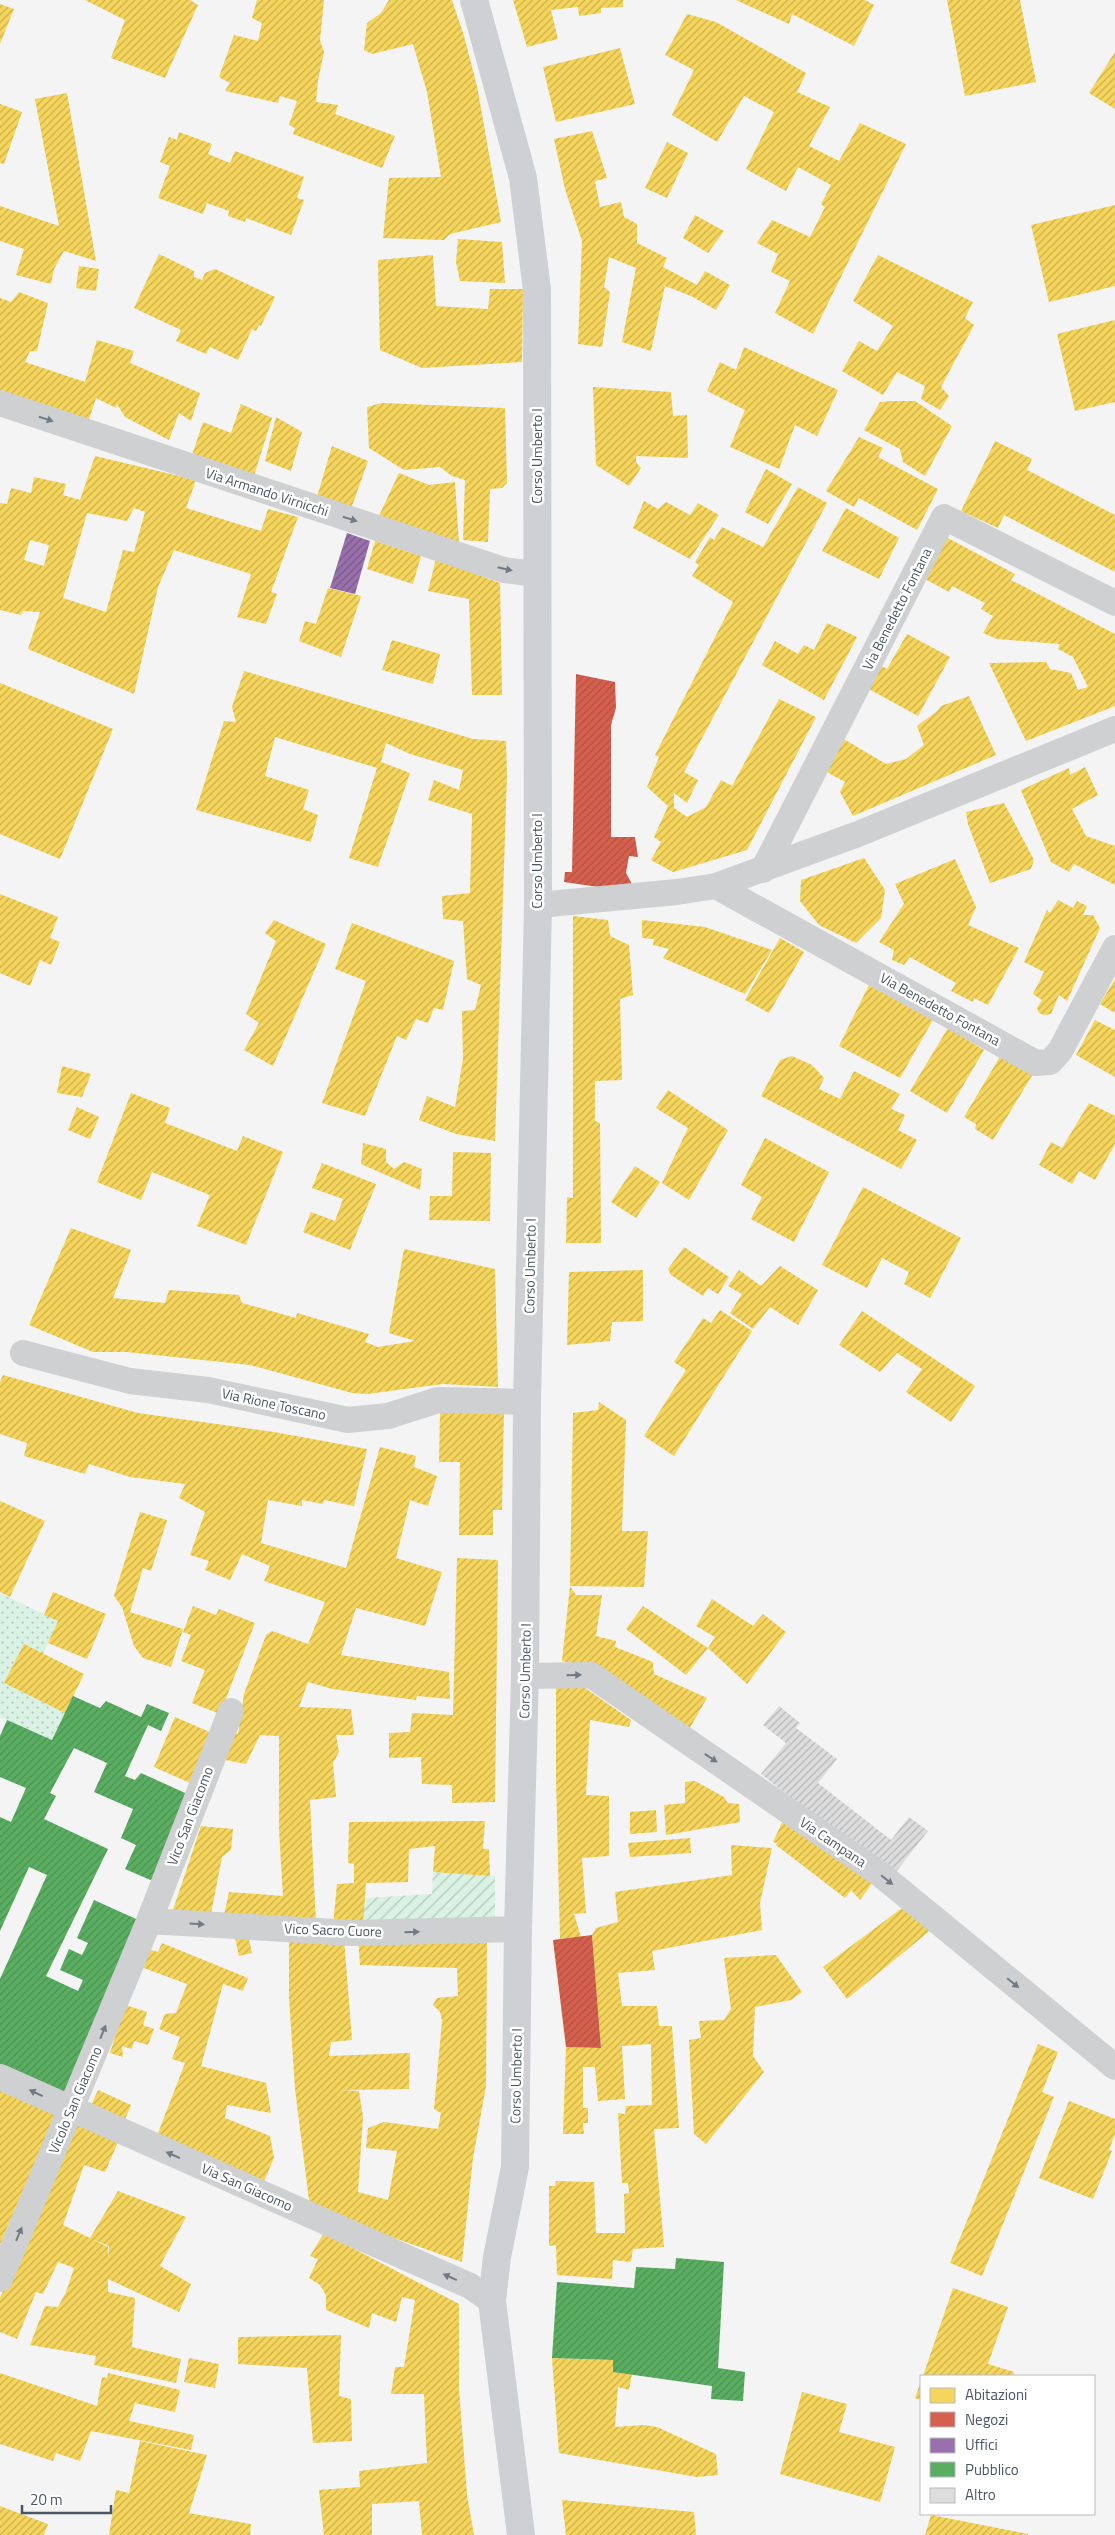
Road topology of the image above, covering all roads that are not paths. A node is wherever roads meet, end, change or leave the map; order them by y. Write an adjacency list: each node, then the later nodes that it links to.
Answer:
1 (474, 0): 3 (main road, Corso Umberto I)
2 (0, 403): 3 (street, Via Armando Virnicchi, one-way to 3)
3 (536, 574): 8 (main road, Corso Umberto I)
4 (1115, 603): 6 (street, Via Benedetto Fontana)
5 (1115, 729): 6 (street)
6 (763, 870): 7 (street)
7 (716, 886): 8 (street); 9 (street, Via Benedetto Fontana)
8 (538, 905): 11 (main road, Corso Umberto I)
9 (1115, 948)
10 (23, 1353): 11 (street, Via Rione Toscano)
11 (527, 1402): 12 (main road, Corso Umberto I)
12 (525, 1676): 15 (main road, Corso Umberto I); 16 (street, Via Campana, one-way to 16)
13 (231, 1712): 14 (street, Vico San Giacomo)
14 (149, 1921): 15 (street, Vico Sacro Cuore, one-way to 15); 18 (street, Vicolo San Giacomo, one-way to 14)
15 (518, 1929): 20 (main road, Corso Umberto I)
16 (1115, 2067)
17 (0, 2077): 18 (street, Via San Giacomo, one-way to 17)
18 (71, 2110): 19 (street, Vicolo San Giacomo, one-way to 18); 20 (street, Via San Giacomo, one-way to 18)
19 (0, 2279)
20 (492, 2301): 21 (main road, Corso Umberto I)
21 (521, 2535)

